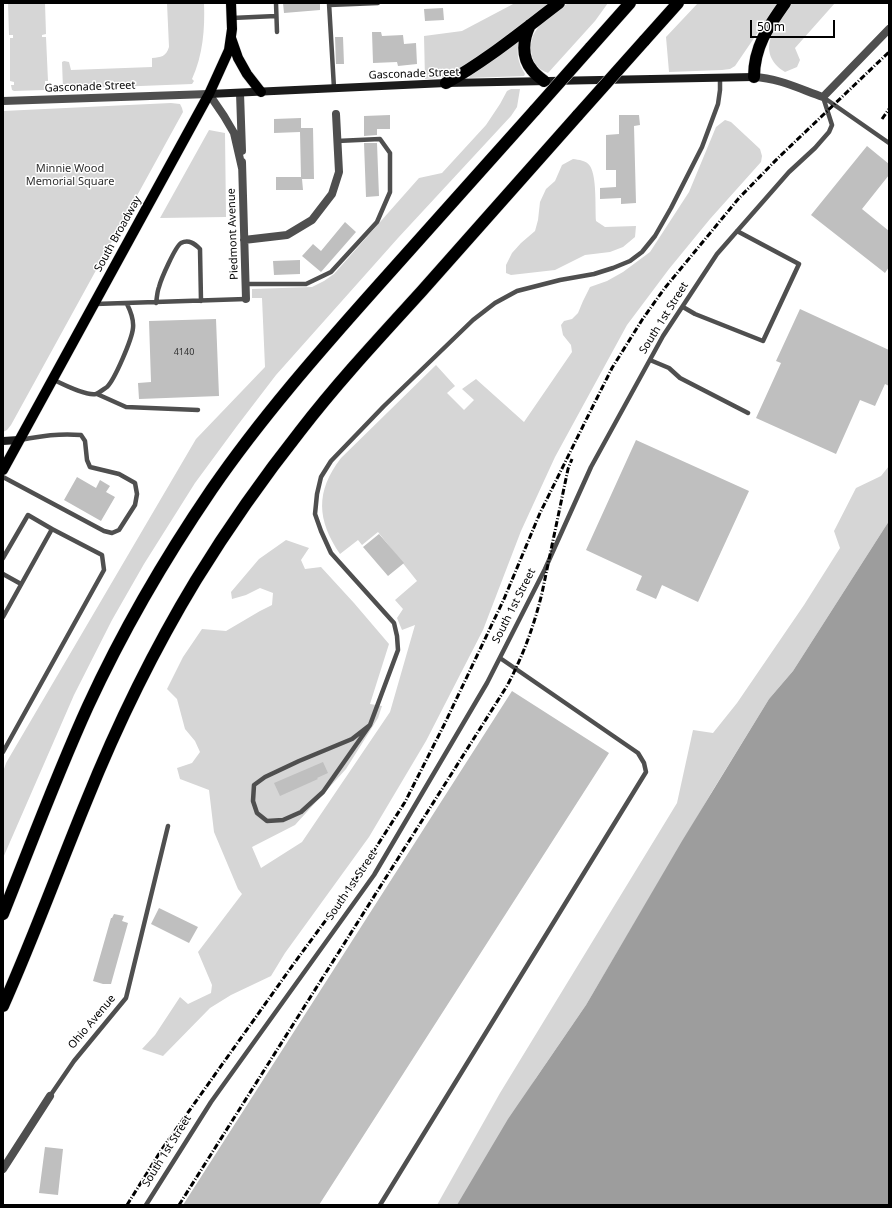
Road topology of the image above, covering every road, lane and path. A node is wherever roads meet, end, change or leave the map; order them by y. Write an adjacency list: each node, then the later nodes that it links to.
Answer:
1 (231, 3): 10 (main road, South Broadway)
2 (276, 3): 9 (lane)
3 (378, 3): 8 (lane)
4 (559, 3): 11 (highway)
5 (630, 3): 56 (highway, bridge)
6 (678, 3): 57 (highway, bridge)
7 (785, 3): 16 (highway)
8 (329, 4): 19 (lane)
9 (276, 16): 10 (lane); 13 (lane)
10 (232, 18): 14 (main road, South Broadway)
11 (530, 25): 17 (highway); 18 (highway)
12 (889, 29): 23 (street)
13 (277, 32)
14 (231, 38): 20 (main road); 22 (main road, South Broadway)
15 (720, 77): 16 (street, Gasconade Street); 17 (street, Gasconade Street); 53 (lane)
16 (754, 77): 23 (street, Gasconade Street)
17 (544, 81): 18 (street, Gasconade Street)
18 (446, 83): 19 (street, Gasconade Street)
19 (334, 88): 20 (street, Gasconade Street)
20 (261, 92): 21 (street, Gasconade Street)
21 (240, 93): 22 (street, Gasconade Street); 28 (street, Piedmont Avenue)
22 (209, 94): 24 (street, Gasconade Street); 28 (street, Piedmont Avenue); 35 (main road, South Broadway)
23 (823, 97): 27 (lane); 29 (lane, South 1st Street)
24 (3, 101)
25 (336, 114): 26 (street)
26 (337, 141): 30 (street); 31 (lane)
27 (889, 143)
28 (242, 168): 30 (street, Piedmont Avenue)
29 (737, 231): 37 (lane, South 1st Street); 37 (lane)
30 (244, 240): 31 (street, Piedmont Avenue)
31 (245, 284): 32 (street, Piedmont Avenue)
32 (246, 300): 33 (lane)
33 (202, 301): 34 (lane); 34 (lane)
34 (156, 303): 36 (lane)
35 (93, 304): 36 (lane); 39 (main road, South Broadway)
36 (127, 304): 40 (lane)
37 (683, 307): 38 (lane, South 1st Street)
38 (650, 360): 42 (lane); 52 (lane, South 1st Street)
39 (52, 379): 40 (lane); 43 (main road, South Broadway)
40 (97, 394): 41 (lane)
41 (198, 410)
42 (748, 414)
43 (19, 440): 44 (street); 45 (main road, South Broadway); 46 (lane)
44 (3, 441)
45 (3, 470)
46 (3, 477)
47 (52, 529): 48 (lane); 50 (lane); 54 (lane)
48 (3, 558)
49 (3, 574): 50 (lane)
50 (21, 584): 51 (lane)
51 (3, 617)
52 (500, 658): 60 (lane, South 1st Street); 61 (lane)
53 (370, 726): 53 (lane)
54 (3, 752)
55 (168, 826): 58 (lane, Ohio Avenue)
56 (3, 914)
57 (3, 1006)
58 (50, 1096): 59 (street, Ohio Avenue)
59 (3, 1169)
60 (146, 1205)
61 (380, 1205)

